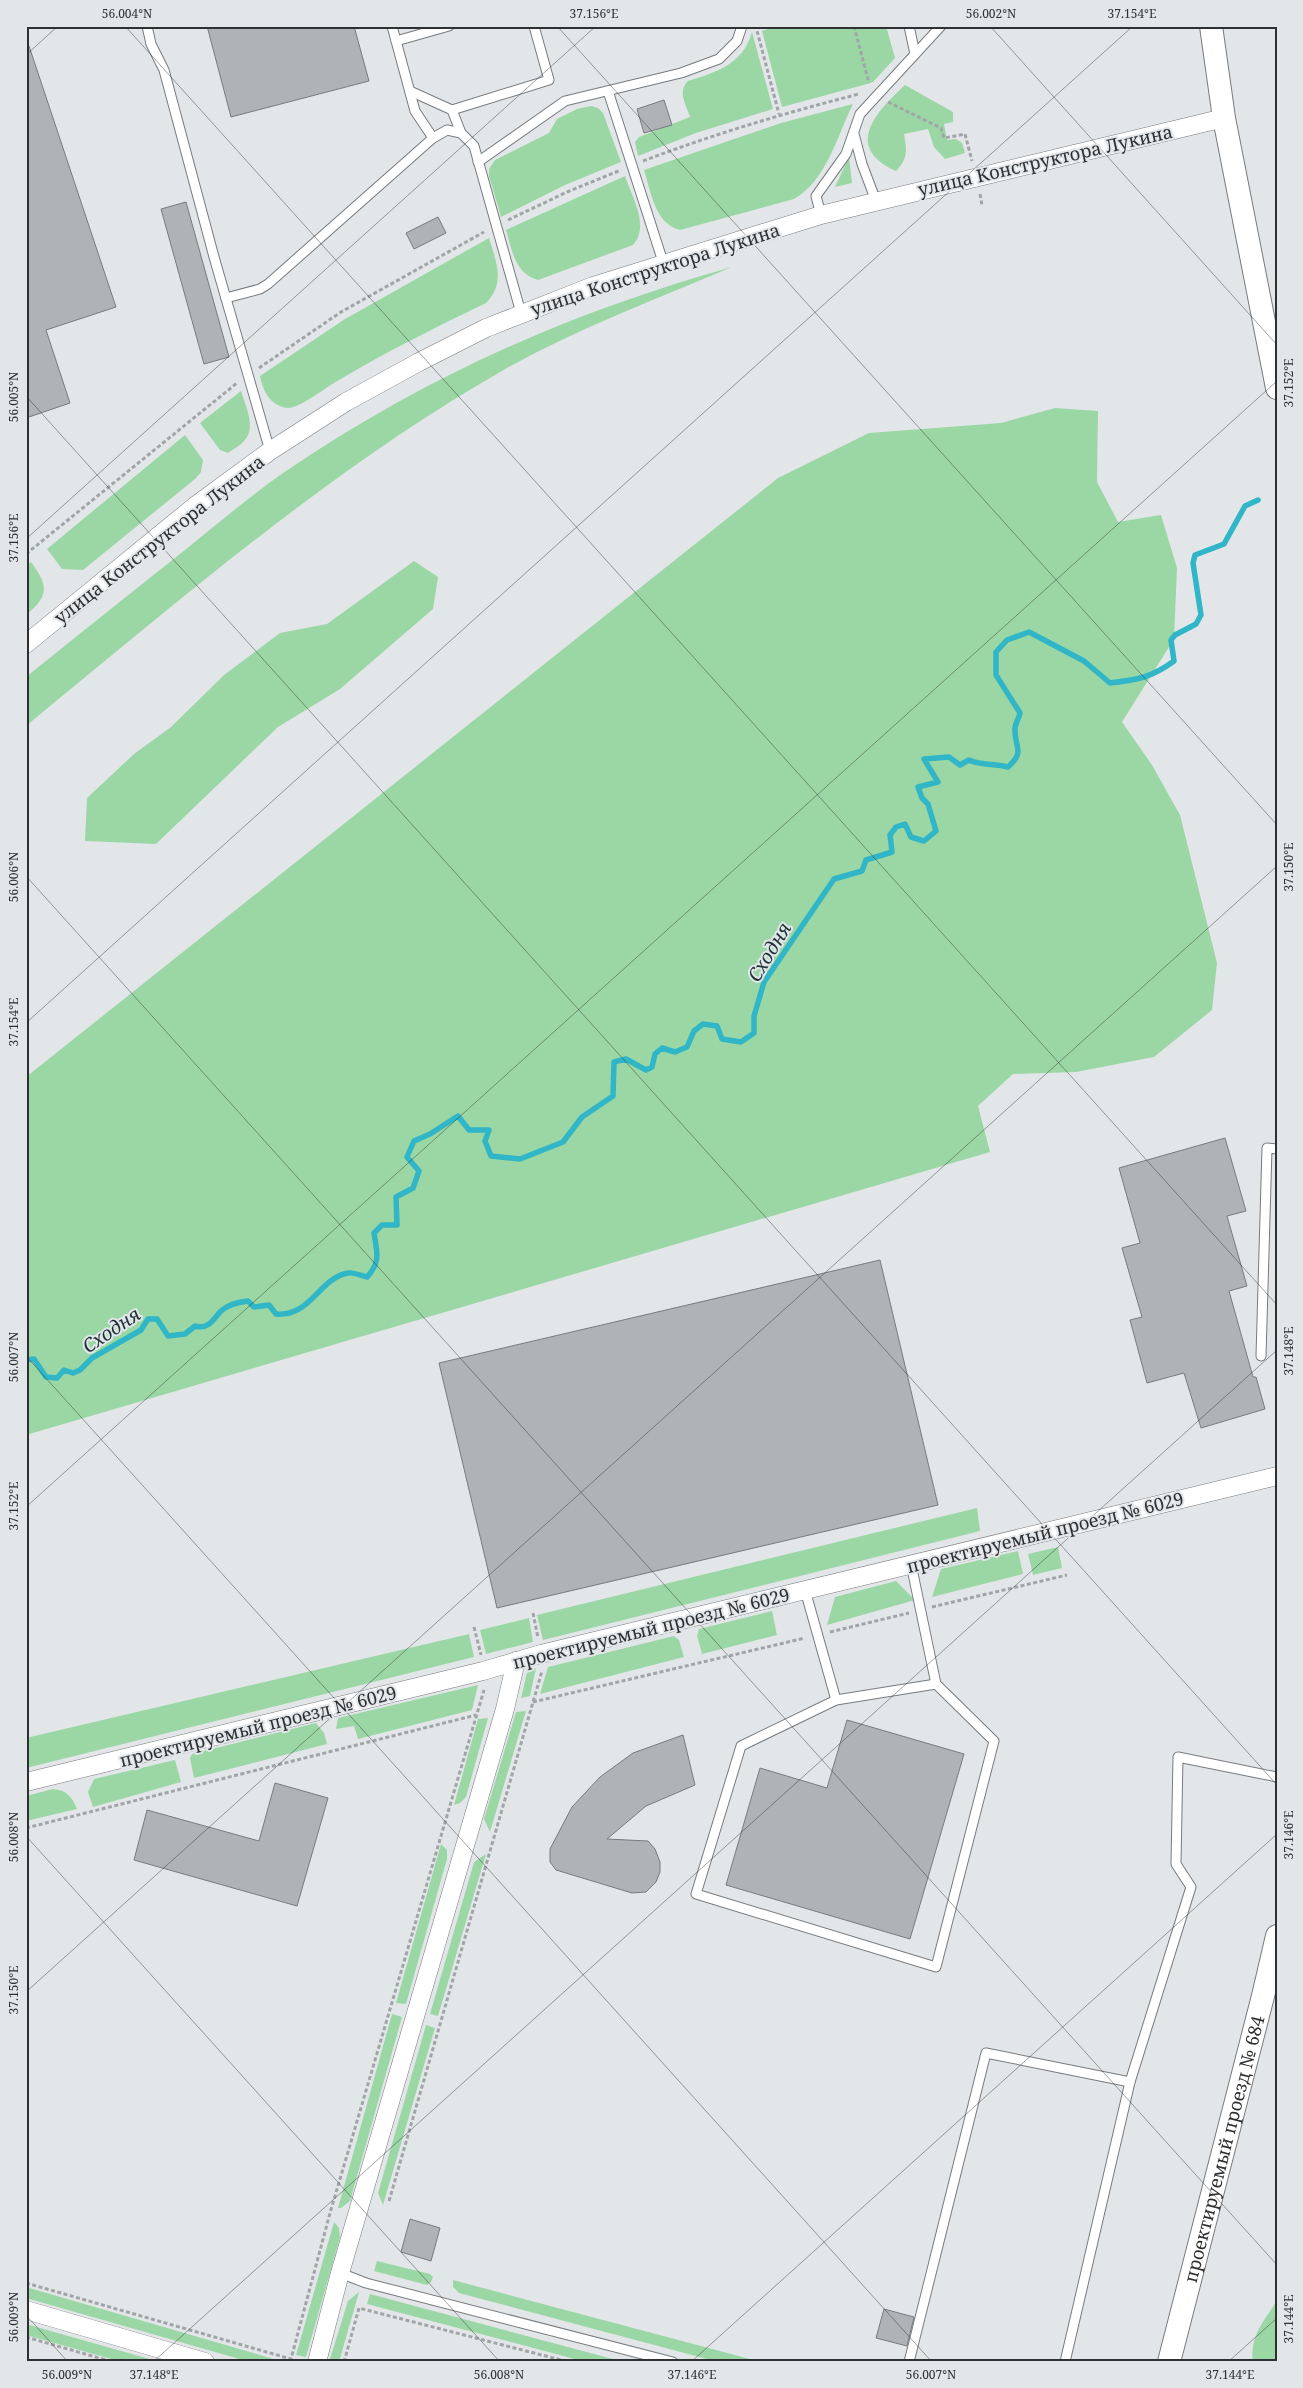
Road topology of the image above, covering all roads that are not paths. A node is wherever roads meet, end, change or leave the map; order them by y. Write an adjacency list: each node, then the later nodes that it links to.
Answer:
1 (147, 26): 22 (lane)
2 (392, 26): 9 (lane)
3 (449, 26): 9 (lane)
4 (534, 26): 13 (lane)
5 (742, 26): 12 (lane)
6 (909, 26): 10 (lane)
7 (941, 26): 10 (lane)
8 (1210, 26): 14 (street)
9 (396, 41): 11 (lane)
10 (915, 54): 16 (lane)
11 (410, 91): 13 (lane); 17 (lane)
12 (608, 91): 18 (lane); 21 (lane)
13 (452, 110): 15 (lane)
14 (1224, 118): 19 (street, улица Конструктора Лукина); 24 (street)
15 (461, 133): 17 (lane); 18 (lane)
16 (854, 134): 19 (lane); 20 (lane)
17 (433, 138): 22 (lane)
18 (478, 162): 23 (lane)
19 (876, 201): 20 (street, улица Конструктора Лукина)
20 (821, 215): 21 (street, улица Конструктора Лукина)
21 (663, 262): 23 (street, улица Конструктора Лукина)
22 (226, 298): 25 (lane)
23 (521, 313): 25 (street, улица Конструктора Лукина)
24 (1277, 388)
25 (270, 452): 26 (street, улица Конструктора Лукина)
26 (26, 644)
27 (1277, 1149): 28 (lane)
28 (1261, 1356)
29 (1277, 1476): 30 (street, проектируемый проезд № 6029)
30 (910, 1564): 31 (street, проектируемый проезд № 6029); 33 (lane)
31 (806, 1590): 32 (street, проектируемый проезд № 6029); 34 (lane)
32 (516, 1662): 36 (street, проектируемый проезд № 6029); 39 (street)
33 (936, 1684): 34 (lane); 34 (lane)
34 (836, 1700)
35 (1277, 1777): 38 (lane)
36 (26, 1782)
37 (1277, 1936): 46 (street, проектируемый проезд № 684)
38 (1130, 2082): 44 (lane); 45 (lane)
39 (340, 2274): 42 (street); 43 (lane)
40 (26, 2310): 41 (street)
41 (205, 2362)
42 (317, 2362)
43 (673, 2362)
44 (909, 2362)
45 (1066, 2362)
46 (1169, 2362)

